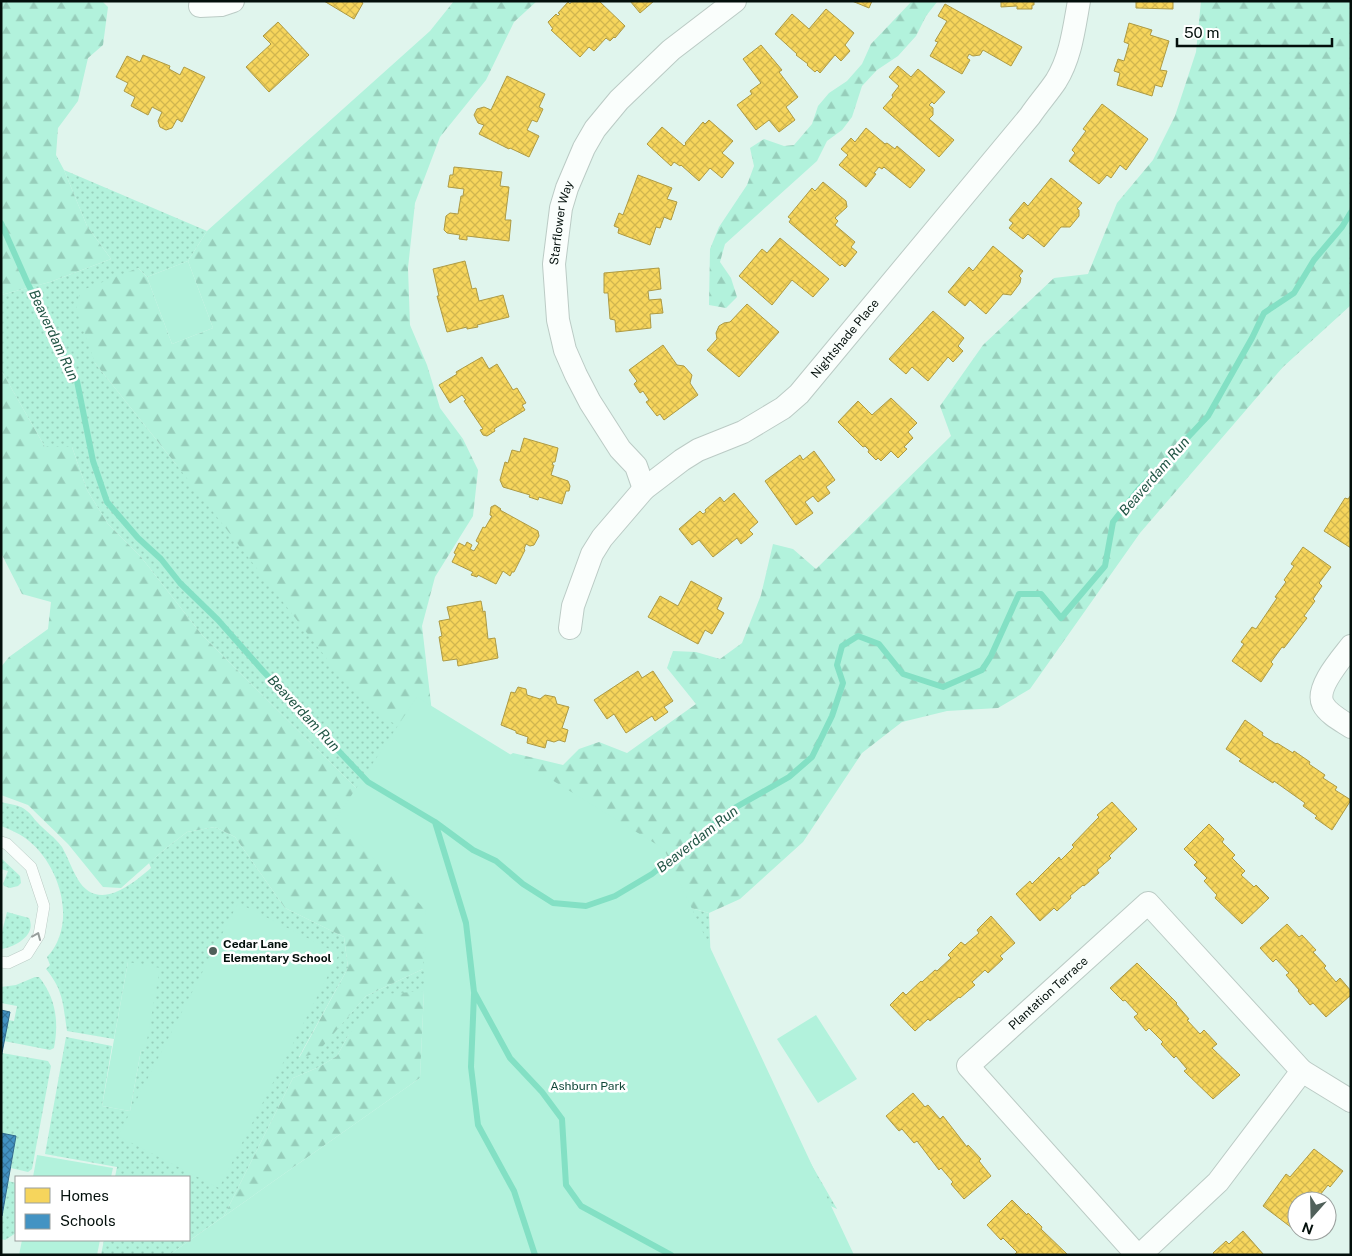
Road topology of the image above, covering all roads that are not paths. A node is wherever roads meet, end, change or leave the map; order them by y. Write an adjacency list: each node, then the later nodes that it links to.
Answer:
1 (233, 1): 4 (street)
2 (735, 1): 5 (street, Starflower Way)
3 (1079, 1): 5 (street, Nightshade Place)
4 (200, 6)
5 (644, 489): 6 (street, Nightshade Place)
6 (570, 628)
7 (1351, 646): 8 (street)
8 (1351, 727)
9 (1, 842): 10 (lane, one-way to 9)
10 (1, 962)
11 (1302, 1071): 12 (street, Plantation Terrace); 13 (street, Plantation Terrace); 13 (street, Plantation Terrace)
12 (1351, 1101)
13 (1138, 1255)

